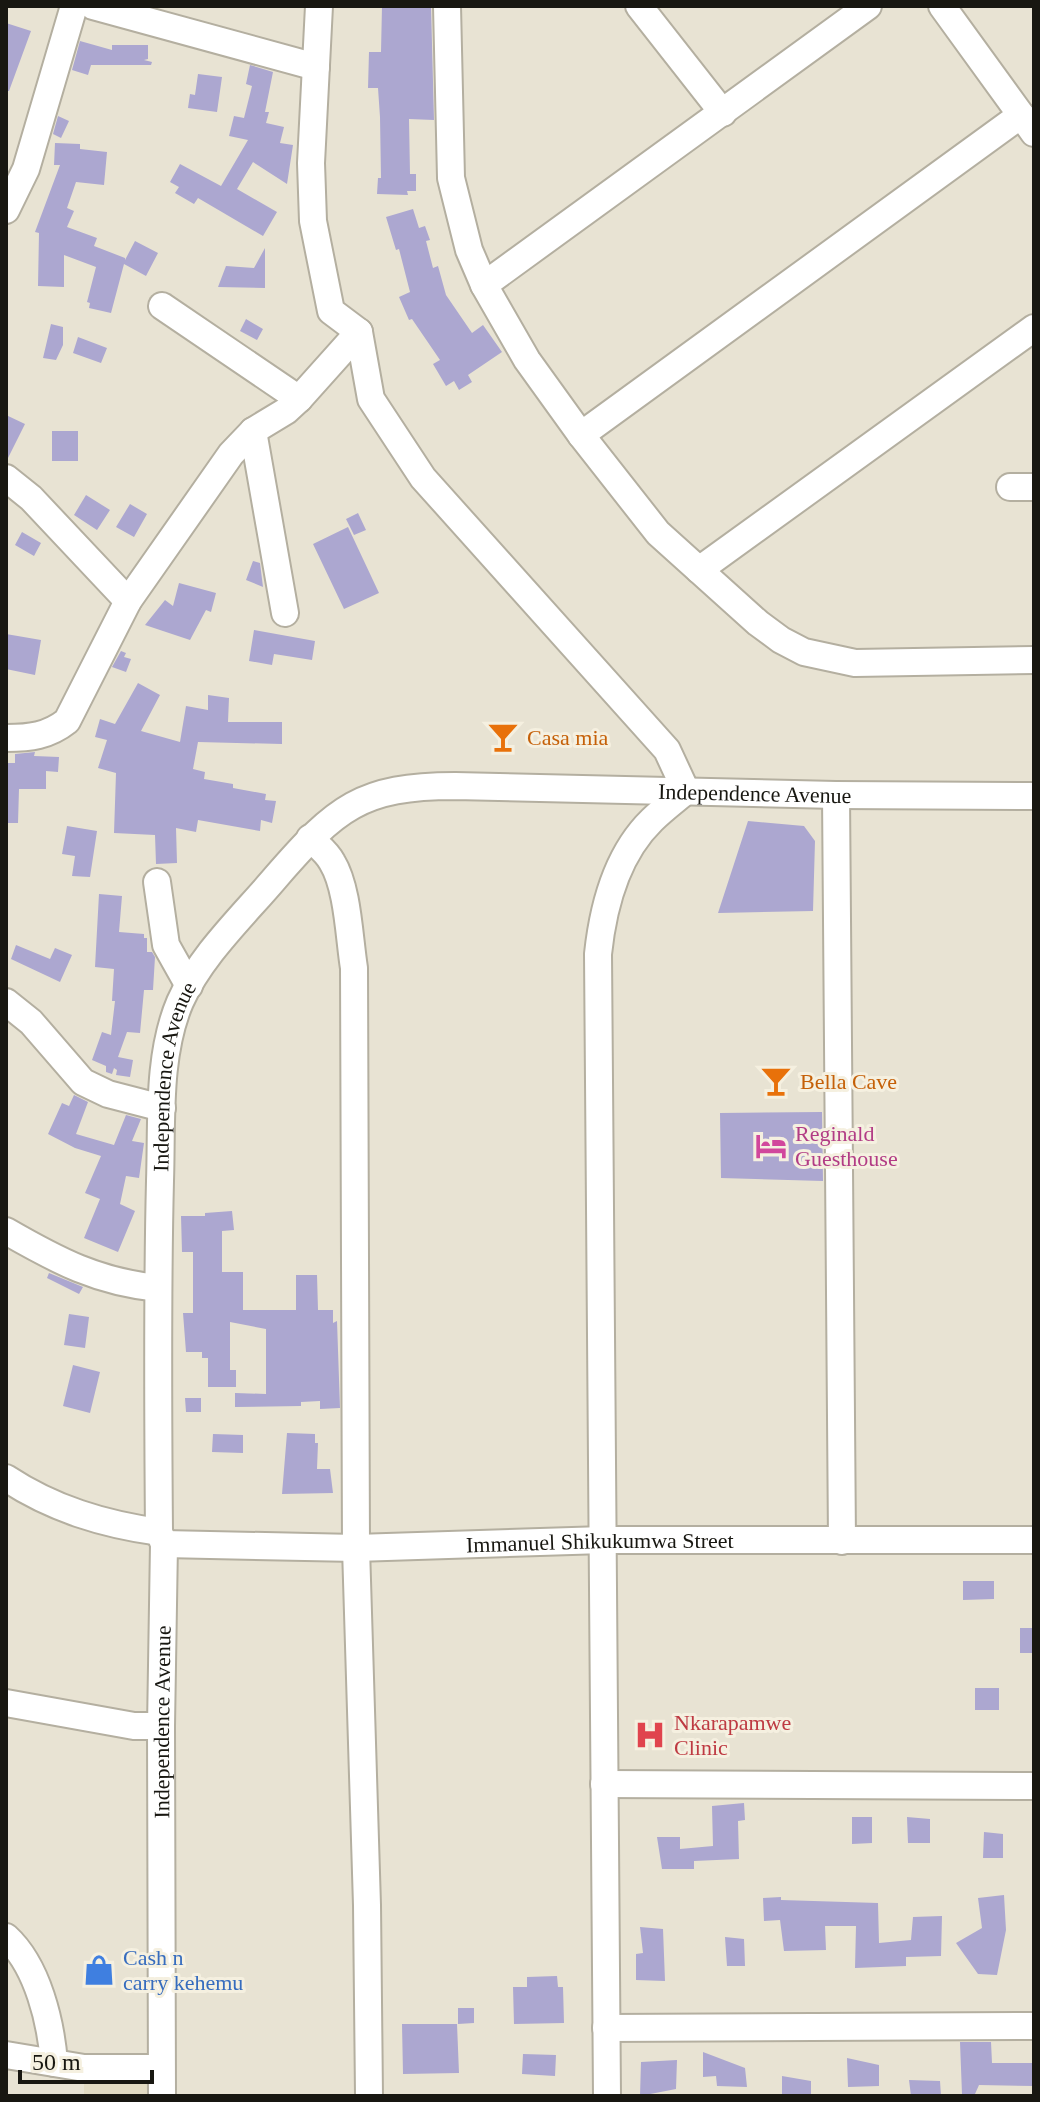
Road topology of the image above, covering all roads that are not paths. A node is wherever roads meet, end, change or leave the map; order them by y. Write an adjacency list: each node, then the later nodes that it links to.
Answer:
1 (74, 6): 11 (street)
2 (93, 6): 8 (street)
3 (319, 6): 8 (street)
4 (447, 6): 12 (street)
5 (639, 6): 9 (street)
6 (868, 6): 9 (street)
7 (942, 6): 10 (street)
8 (316, 67): 15 (street)
9 (723, 113): 12 (street)
10 (1028, 124): 18 (street)
11 (6, 210)
12 (484, 285): 18 (street)
13 (162, 306): 16 (street)
14 (1034, 328): 20 (street)
15 (359, 332): 16 (street); 25 (street)
16 (299, 399): 17 (street)
17 (253, 431): 21 (street); 22 (street)
18 (581, 435): 20 (street)
19 (6, 478): 21 (street)
20 (699, 570): 23 (street)
21 (128, 601): 24 (street)
22 (285, 613)
23 (1034, 660)
24 (6, 738)
25 (686, 791): 26 (street, Independence Avenue); 28 (street, Independence Avenue); 37 (street)
26 (836, 795): 27 (street, Independence Avenue); 39 (street)
27 (1034, 796)
28 (310, 838): 30 (street, Independence Avenue); 40 (street)
29 (157, 882): 30 (street)
30 (189, 986): 32 (street, Independence Avenue)
31 (6, 1002): 32 (street)
32 (162, 1108): 34 (street, Independence Avenue)
33 (6, 1231): 34 (street)
34 (158, 1288): 36 (street, Independence Avenue)
35 (6, 1478): 36 (street, Immanuel Shikukumwa Street)
36 (162, 1538): 40 (street, Immanuel Shikukumwa Street); 42 (street, Independence Avenue)
37 (604, 1540): 39 (street, Immanuel Shikukumwa Street); 40 (street, Immanuel Shikukumwa Street); 43 (street)
38 (1034, 1540): 39 (street, Immanuel Shikukumwa Street)
39 (842, 1541)
40 (356, 1548): 52 (street)
41 (6, 1703): 42 (street)
42 (161, 1726): 50 (street, Independence Avenue)
43 (604, 1784): 44 (street); 47 (street)
44 (1034, 1786)
45 (6, 1937): 49 (street)
46 (1034, 2026): 47 (street)
47 (606, 2028): 53 (street)
48 (6, 2055): 49 (street)
49 (54, 2063): 50 (street)
50 (161, 2068): 51 (street, Independence Avenue)
51 (162, 2096)
52 (369, 2096)
53 (607, 2096)

